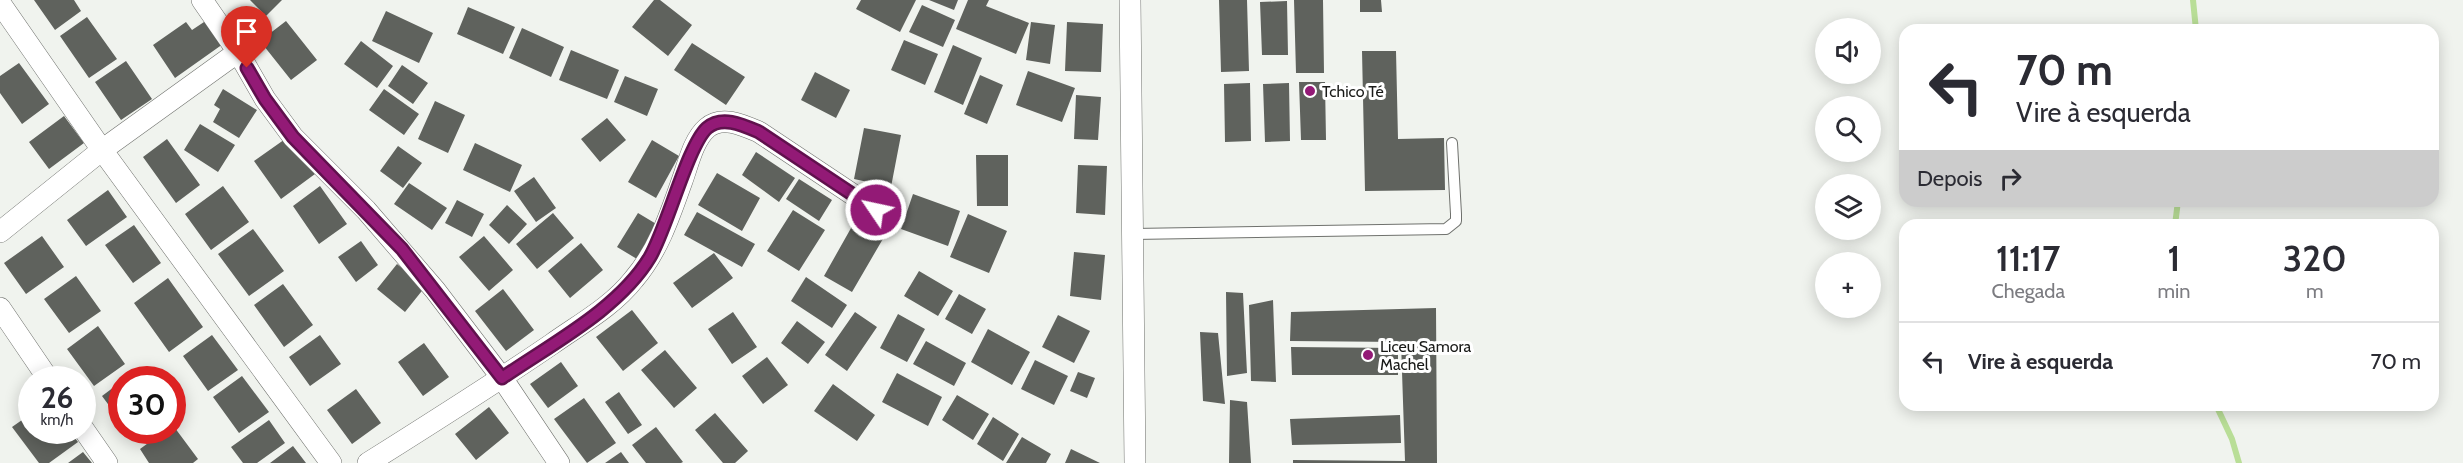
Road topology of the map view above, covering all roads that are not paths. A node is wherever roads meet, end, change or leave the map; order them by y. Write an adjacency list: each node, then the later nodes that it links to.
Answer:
1 (202, 0): 4 (street)
2 (1130, 0): 9 (street)
3 (0, 3): 6 (street)
4 (238, 52): 6 (street); 12 (street)
5 (1452, 143): 9 (lane)
6 (102, 150): 8 (street); 15 (street)
7 (876, 210): 12 (street)
8 (0, 232)
9 (1133, 234): 18 (street)
10 (0, 308): 11 (street)
11 (39, 366)
12 (502, 378): 16 (street); 17 (street)
13 (94, 444): 14 (street)
14 (107, 463)
15 (331, 463)
16 (368, 463)
17 (558, 463)
18 (1135, 463)

